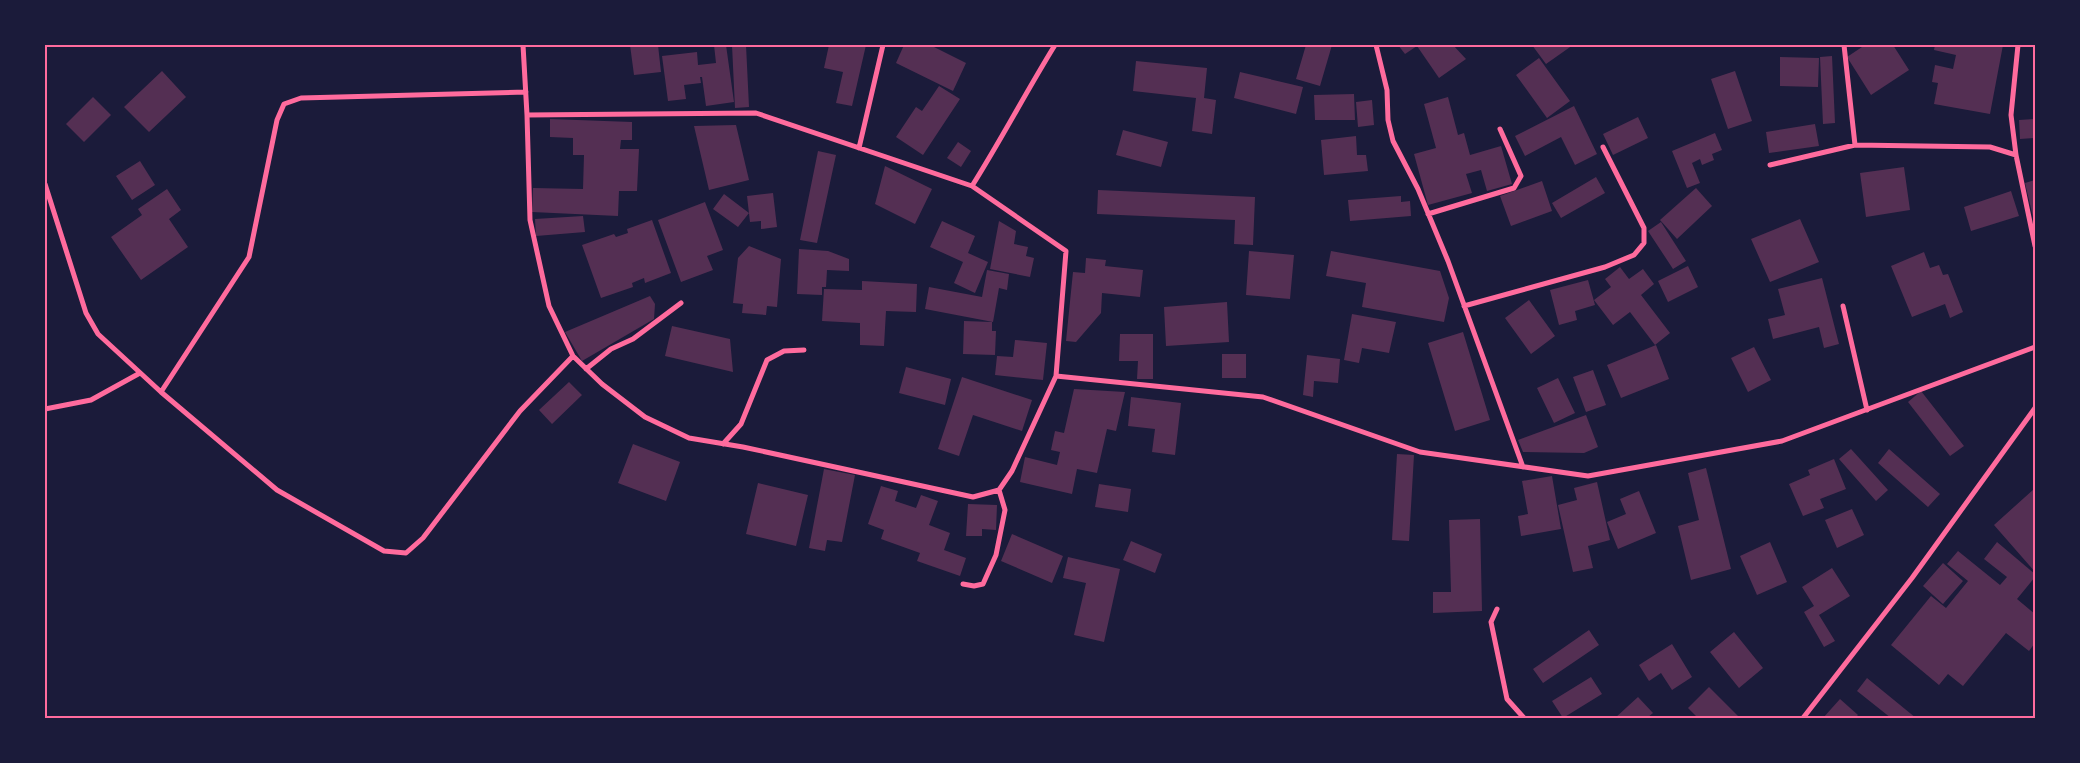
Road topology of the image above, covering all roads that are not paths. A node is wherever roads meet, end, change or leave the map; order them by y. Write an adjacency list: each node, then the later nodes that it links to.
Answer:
1 (523, 45): 7 (street)
2 (883, 45): 12 (street)
3 (1055, 45): 16 (street)
4 (1376, 45): 17 (street)
5 (1844, 45): 10 (street)
6 (2018, 45): 13 (street)
7 (526, 92): 8 (street); 28 (street)
8 (528, 114): 12 (street); 24 (street)
9 (1500, 129): 17 (street)
10 (1855, 145): 13 (street); 14 (street)
11 (1603, 147): 20 (street)
12 (859, 148): 16 (street)
13 (2016, 155): 18 (street)
14 (1770, 165)
15 (45, 184): 26 (street)
16 (972, 186): 27 (street)
17 (1428, 214): 20 (street)
18 (2035, 246)
19 (680, 302): 25 (street)
20 (1464, 306): 33 (street)
21 (1843, 306): 31 (street)
22 (2035, 347): 31 (street)
23 (804, 350): 32 (street)
24 (573, 356): 25 (street); 28 (street)
25 (586, 369): 32 (street)
26 (140, 373): 28 (street); 30 (street)
27 (1056, 376): 33 (street); 34 (street)
28 (161, 392)
29 (2035, 408): 38 (street)
30 (45, 409)
31 (1867, 410): 33 (street)
32 (723, 444): 34 (street)
33 (1523, 467)
34 (999, 490): 35 (street)
35 (963, 584)
36 (1497, 609): 37 (street)
37 (1524, 718)
38 (1803, 718)

